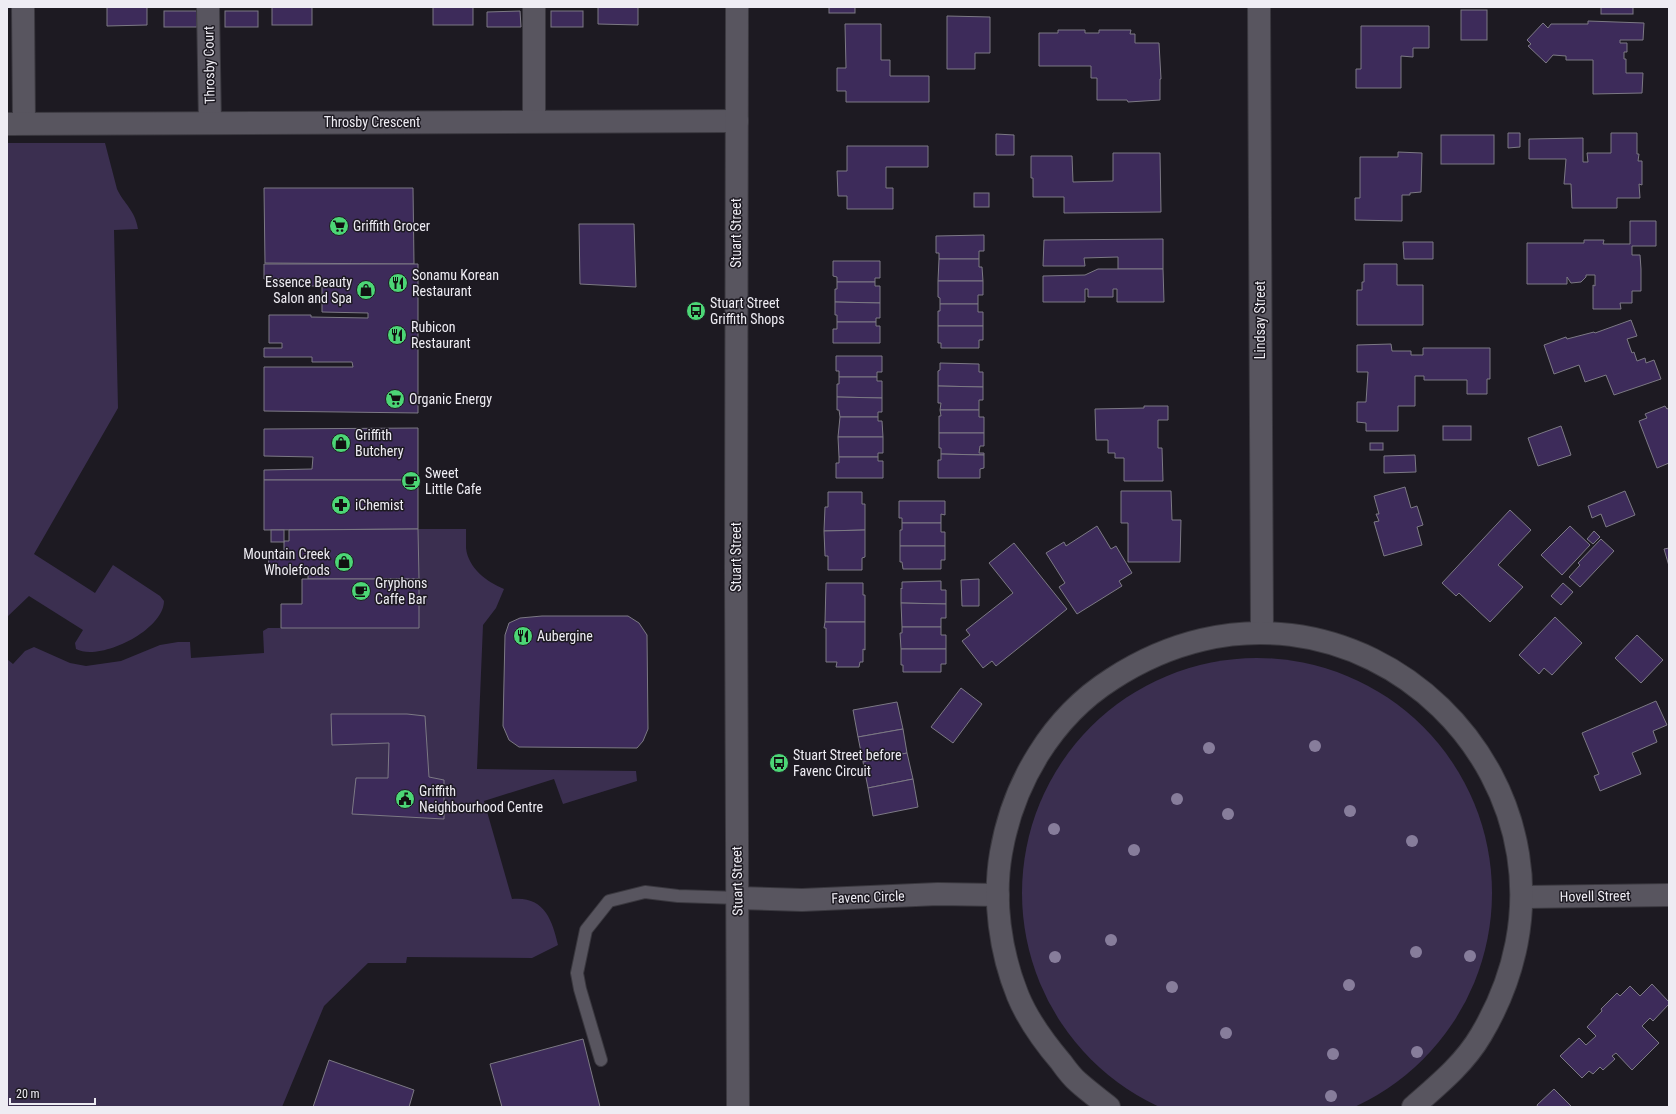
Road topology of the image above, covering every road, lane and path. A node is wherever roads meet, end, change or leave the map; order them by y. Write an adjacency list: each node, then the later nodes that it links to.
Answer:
1 (23, 7): 8 (street)
2 (208, 7): 9 (street, Throsby Court)
3 (534, 7): 6 (street)
4 (737, 7): 7 (street, Stuart Street)
5 (1259, 7): 10 (street, Lindsay Street)
6 (534, 121): 7 (street, Throsby Crescent); 9 (street, Throsby Crescent)
7 (736, 121): 14 (street, Stuart Street)
8 (16, 123): 9 (street, Throsby Crescent)
9 (210, 123)
10 (1262, 633): 11 (street); 13 (street)
11 (998, 895): 14 (street, Favenc Circle); 17 (street)
12 (1669, 895): 13 (street, Hovell Street)
13 (1522, 897): 18 (street)
14 (738, 898): 15 (lane); 16 (street, Stuart Street)
15 (601, 1060)
16 (738, 1107)
17 (1109, 1107)
18 (1413, 1107)

